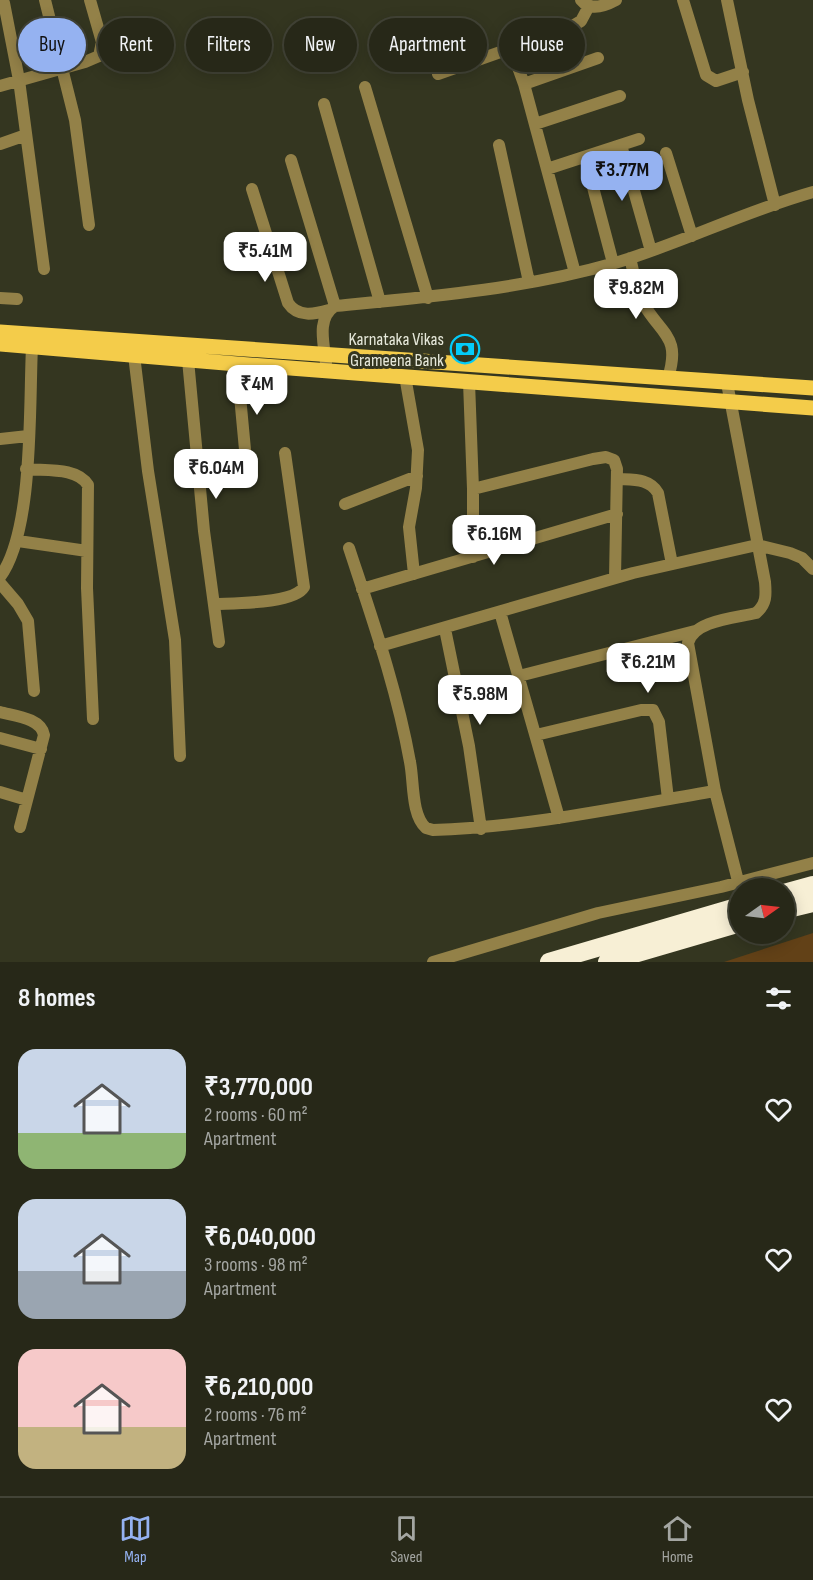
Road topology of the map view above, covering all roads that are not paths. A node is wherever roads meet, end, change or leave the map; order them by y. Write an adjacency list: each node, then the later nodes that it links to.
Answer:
1 (45, 0): 8 (street)
2 (90, 0): 12 (street)
3 (616, 0): 7 (street)
4 (683, 0): 16 (street)
5 (727, 0): 16 (street)
6 (4, 3): 18 (street)
7 (585, 3): 9 (street)
8 (50, 18)
9 (582, 18)
10 (499, 52): 17 (street)
11 (598, 58): 19 (street)
12 (86, 61)
13 (48, 72): 18 (street)
14 (64, 72): 37 (street)
15 (520, 72): 19 (street)
16 (743, 72): 36 (street)
17 (438, 74)
18 (19, 80): 20 (street); 25 (street)
19 (524, 84): 24 (street)
20 (0, 86)
21 (365, 87): 47 (street)
22 (620, 96): 24 (street)
23 (324, 105): 48 (street)
24 (535, 124): 33 (street)
25 (26, 135): 27 (street); 42 (street)
26 (639, 139): 29 (street)
27 (0, 144)
28 (499, 144): 44 (street)
29 (621, 145): 31 (street); 39 (street)
30 (666, 153): 38 (street)
31 (585, 157): 33 (street); 41 (street)
32 (291, 160): 49 (street)
33 (547, 169): 43 (street)
34 (252, 189): 49 (street)
35 (813, 192): 36 (street)
36 (775, 205): 38 (street)
37 (89, 225)
38 (692, 236): 39 (street)
39 (651, 251): 40 (street)
40 (630, 258): 41 (street); 58 (street)
41 (613, 263): 43 (street)
42 (44, 269)
43 (575, 273): 44 (street)
44 (529, 282): 47 (street)
45 (0, 298): 46 (street)
46 (17, 298)
47 (428, 298): 48 (street)
48 (380, 302): 49 (street)
49 (332, 308): 56 (street)
50 (0, 332): 54 (main road)
51 (0, 344): 52 (main road)
52 (32, 347): 53 (main road); 64 (street)
53 (134, 355): 55 (main road); 99 (street)
54 (237, 357): 55 (main road); 56 (main road); 68 (street)
55 (188, 360): 86 (street)
56 (326, 363): 57 (main road); 58 (main road)
57 (405, 376): 59 (main road); 69 (street)
58 (668, 378): 60 (main road)
59 (470, 382): 62 (main road); 71 (street)
60 (727, 382): 61 (main road); 62 (street)
61 (813, 388)
62 (729, 401): 63 (main road); 75 (street)
63 (813, 408)
64 (28, 436): 65 (street); 67 (street)
65 (0, 440)
66 (285, 453): 86 (street)
67 (26, 469): 74 (street); 77 (street)
68 (247, 471)
69 (417, 476): 72 (street); 81 (street)
70 (617, 479): 71 (street); 73 (street); 79 (street)
71 (473, 489): 78 (street)
72 (345, 504)
73 (617, 514): 78 (street); 83 (street)
74 (18, 541): 77 (street); 82 (street)
75 (757, 545): 79 (street); 80 (street); 89 (street)
76 (349, 548): 85 (street)
77 (87, 551): 95 (street)
78 (473, 557): 81 (street)
79 (672, 564): 83 (street)
80 (813, 569)
81 (414, 574): 85 (street)
82 (0, 577)
83 (615, 578): 87 (street)
84 (0, 583): 93 (street)
85 (362, 589): 91 (street)
86 (214, 604): 90 (street)
87 (500, 612): 88 (street); 92 (street)
88 (445, 629): 91 (street); 106 (street)
89 (697, 631): 92 (street); 100 (street)
90 (219, 642)
91 (380, 646): 106 (street)
92 (519, 676): 96 (street)
93 (34, 691)
94 (0, 712): 98 (street)
95 (93, 719)
96 (536, 735): 102 (street); 104 (street)
97 (0, 738): 98 (street)
98 (41, 749): 103 (street)
99 (180, 756)
100 (715, 791): 102 (street); 108 (street)
101 (0, 792): 103 (street)
102 (668, 799): 104 (street)
103 (27, 800): 105 (street)
104 (559, 818): 106 (street)
105 (20, 827)
106 (481, 829)
107 (813, 863): 109 (street)
108 (737, 878)
109 (750, 878)
110 (729, 884): 117 (street)
111 (813, 885): 112 (highway)
112 (795, 890)
113 (813, 903): 114 (highway)
114 (795, 907)
115 (729, 909): 118 (highway)
116 (729, 926): 119 (highway)
117 (433, 962)
118 (549, 962)
119 (607, 962)

